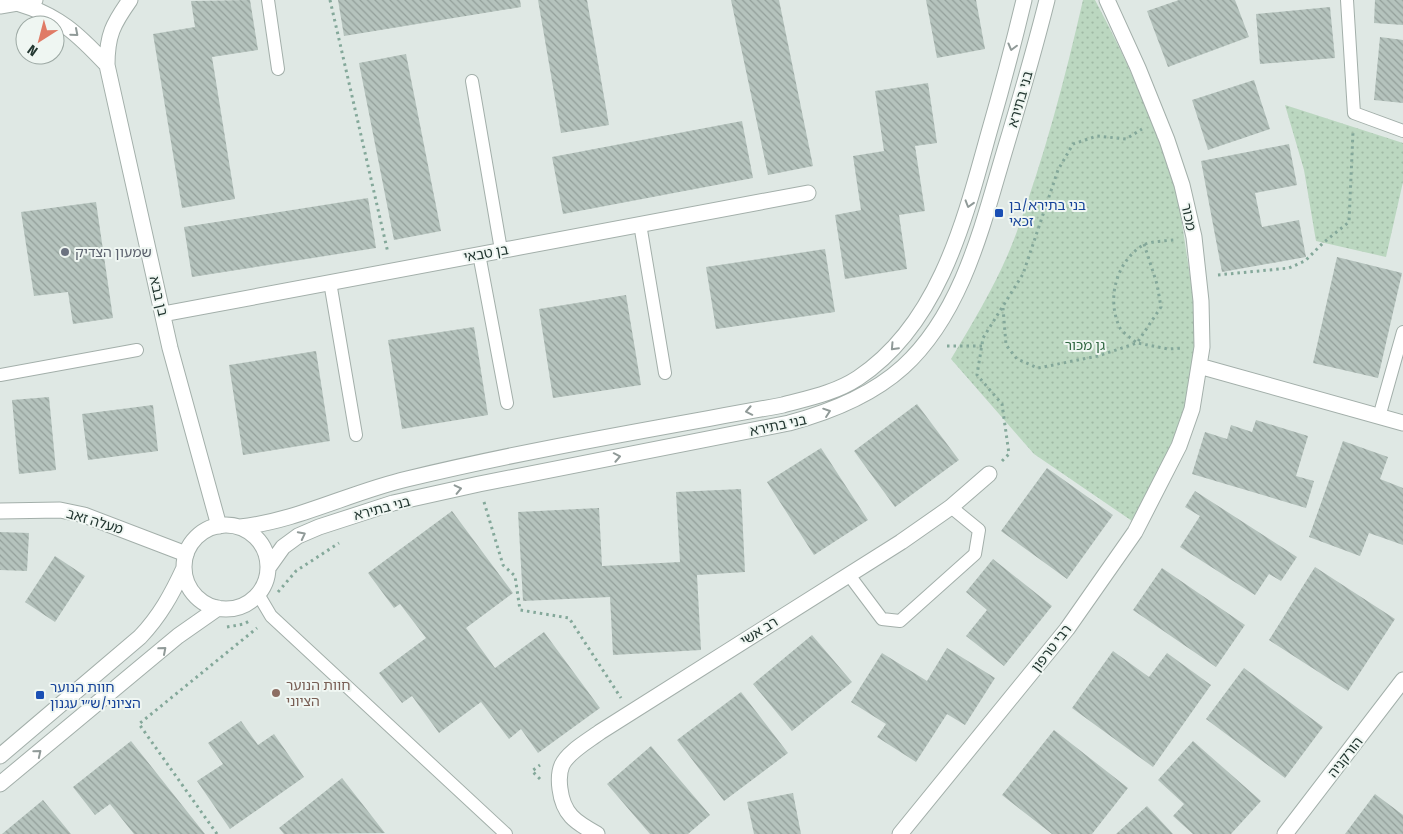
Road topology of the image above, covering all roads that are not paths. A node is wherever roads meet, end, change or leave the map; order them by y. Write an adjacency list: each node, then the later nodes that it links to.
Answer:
1 (34, 0): 8 (street)
2 (130, 0): 10 (street, בן בבא)
3 (268, 0): 11 (lane)
4 (1024, 0): 34 (street, בני בתירא, one-way to 34)
5 (1047, 0): 36 (street, בני בתירא, one-way to 5)
6 (1107, 0): 22 (street, מכור)
7 (1347, 0): 13 (lane)
8 (17, 3): 9 (street); 10 (street, בן בבא, one-way to 10)
9 (0, 6)
10 (107, 65): 19 (street, בן בבא)
11 (278, 69)
12 (472, 80): 16 (lane)
13 (1403, 131)
14 (808, 193): 15 (street, בן טבאי)
15 (640, 224): 16 (street, בן טבאי); 23 (lane)
16 (501, 250): 17 (street, בן טבאי)
17 (479, 254): 18 (street, בן טבאי); 25 (lane)
18 (330, 282): 19 (street, בן טבאי); 28 (lane)
19 (163, 314): 33 (street, בן בבא)
20 (1403, 332): 26 (lane)
21 (138, 350): 24 (lane)
22 (1199, 366): 26 (street); 29 (street, מכור)
23 (665, 373)
24 (0, 375)
25 (507, 403)
26 (1379, 417): 27 (street)
27 (1403, 423)
28 (356, 435)
29 (1179, 446): 45 (street, רבי טרפון)
30 (989, 474): 31 (street, רב אשי)
31 (951, 507): 37 (street, רב אשי); 37 (lane)
32 (0, 511): 35 (street, מעלה זאב)
33 (219, 526): 34 (street); 35 (street)
34 (240, 527): 36 (street)
35 (185, 561): 39 (street); 41 (street)
36 (268, 568): 38 (street)
37 (849, 575): 44 (street, רב אשי)
38 (258, 594): 39 (street); 43 (lane)
39 (218, 608): 42 (street, one-way to 39)
40 (1403, 680): 46 (street, הורקניה)
41 (0, 756)
42 (0, 784)
43 (505, 834)
44 (597, 834)
45 (900, 834)
46 (1285, 834)

